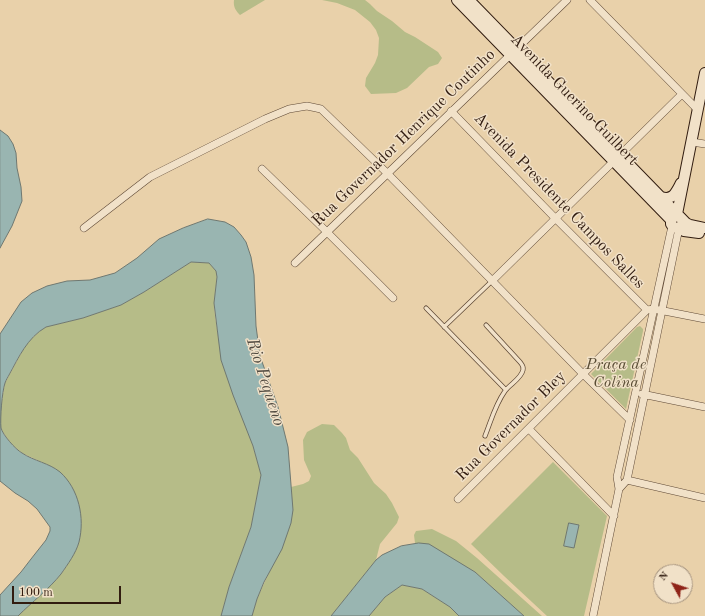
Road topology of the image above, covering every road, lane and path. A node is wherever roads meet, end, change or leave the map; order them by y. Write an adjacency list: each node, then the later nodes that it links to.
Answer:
1 (457, 0): 5 (main road, Avenida Guerino Guilbert)
2 (469, 0): 5 (main road, Avenida Guerino Guilbert)
3 (566, 0): 5 (street, Rua Governador Henrique Coutinho)
4 (590, 0): 7 (street)
5 (513, 52): 9 (street, Rua Governador Henrique Coutinho); 12 (main road, Avenida Guerino Guilbert)
6 (705, 73): 8 (main road)
7 (682, 94): 8 (street); 12 (street)
8 (698, 110): 10 (main road)
9 (452, 111): 14 (street, Rua Governador Henrique Coutinho); 17 (street, Avenida Presidente Campos Salles)
10 (692, 142): 11 (street); 15 (main road)
11 (705, 144)
12 (616, 158): 16 (main road, Avenida Guerino Guilbert); 17 (street); 18 (main road, Avenida Guerino Guilbert)
13 (262, 169): 21 (street)
14 (387, 174): 19 (street); 21 (street, Rua Governador Henrique Coutinho); 24 (street)
15 (685, 176): 16 (main road); 18 (main road)
16 (661, 198): 18 (main road, Avenida Guerino Guilbert)
17 (555, 218): 24 (street); 27 (street, Avenida Presidente Campos Salles)
18 (676, 221): 20 (main road); 22 (main road); 27 (street); 28 (street)
19 (84, 228)
20 (705, 228)
21 (327, 232): 23 (street, Rua Governador Henrique Coutinho); 25 (street)
22 (705, 234)
23 (295, 263)
24 (492, 281): 31 (lane); 32 (street)
25 (393, 298)
26 (426, 308): 31 (lane)
27 (650, 310): 28 (street); 32 (street, Rua Governador Bley); 34 (street)
28 (662, 311): 29 (street); 35 (street)
29 (705, 319)
30 (486, 325): 33 (lane)
31 (444, 327): 33 (lane)
32 (583, 374): 37 (street); 38 (street, Rua Governador Bley)
33 (506, 390): 39 (lane)
34 (636, 393): 35 (street); 37 (street)
35 (645, 394): 36 (street); 40 (street)
36 (705, 407)
37 (630, 420): 41 (street)
38 (528, 429): 43 (street, Rua Governador Bley); 44 (street)
39 (485, 436)
40 (627, 480): 41 (street); 42 (street)
41 (619, 489): 44 (street)
42 (705, 498)
43 (458, 499)
44 (614, 516): 45 (street)
45 (593, 616)

